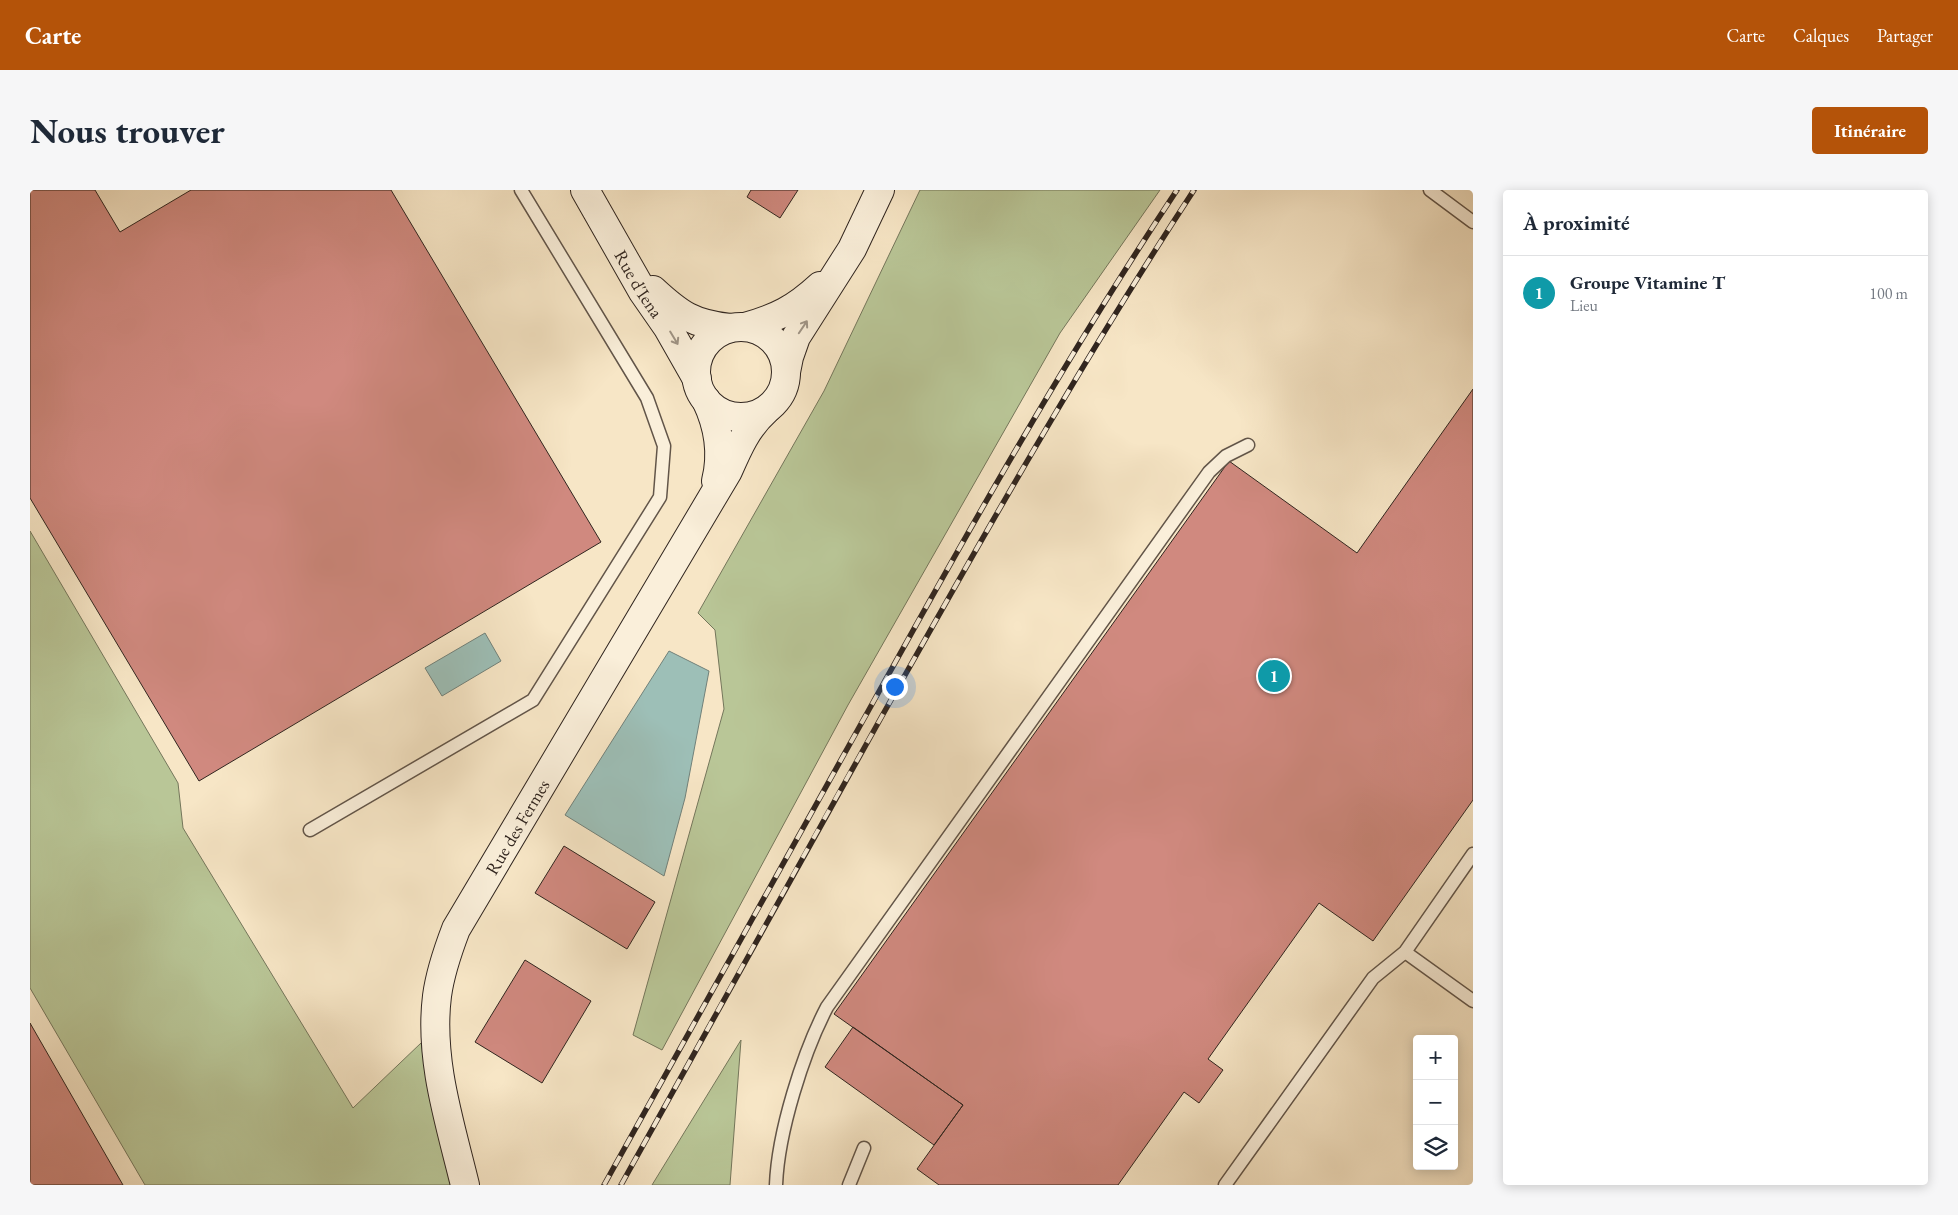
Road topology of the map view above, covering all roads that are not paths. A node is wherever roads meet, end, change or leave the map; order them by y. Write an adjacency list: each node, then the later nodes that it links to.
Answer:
1 (522, 190): 14 (lane)
2 (585, 190): 6 (street)
3 (880, 190): 7 (street)
4 (1430, 190): 5 (lane)
5 (1473, 222)
6 (622, 252): 8 (street, Rue d'Iena); 10 (street, Rue d'Iena, one-way to 10)
7 (840, 266): 8 (street); 9 (street, one-way to 7)
8 (738, 328): 9 (street); 10 (street)
9 (786, 372): 11 (street)
10 (701, 390): 11 (street); 13 (street, Rue des Fermes)
11 (766, 410): 13 (street, Rue des Fermes)
12 (1248, 445): 20 (lane)
13 (711, 500): 19 (street, Rue des Fermes)
14 (310, 830)
15 (1473, 854): 16 (lane)
16 (1405, 952): 17 (lane); 22 (lane)
17 (1473, 1001)
18 (864, 1148): 21 (lane)
19 (465, 1185)
20 (776, 1185)
21 (849, 1185)
22 (1225, 1185)

